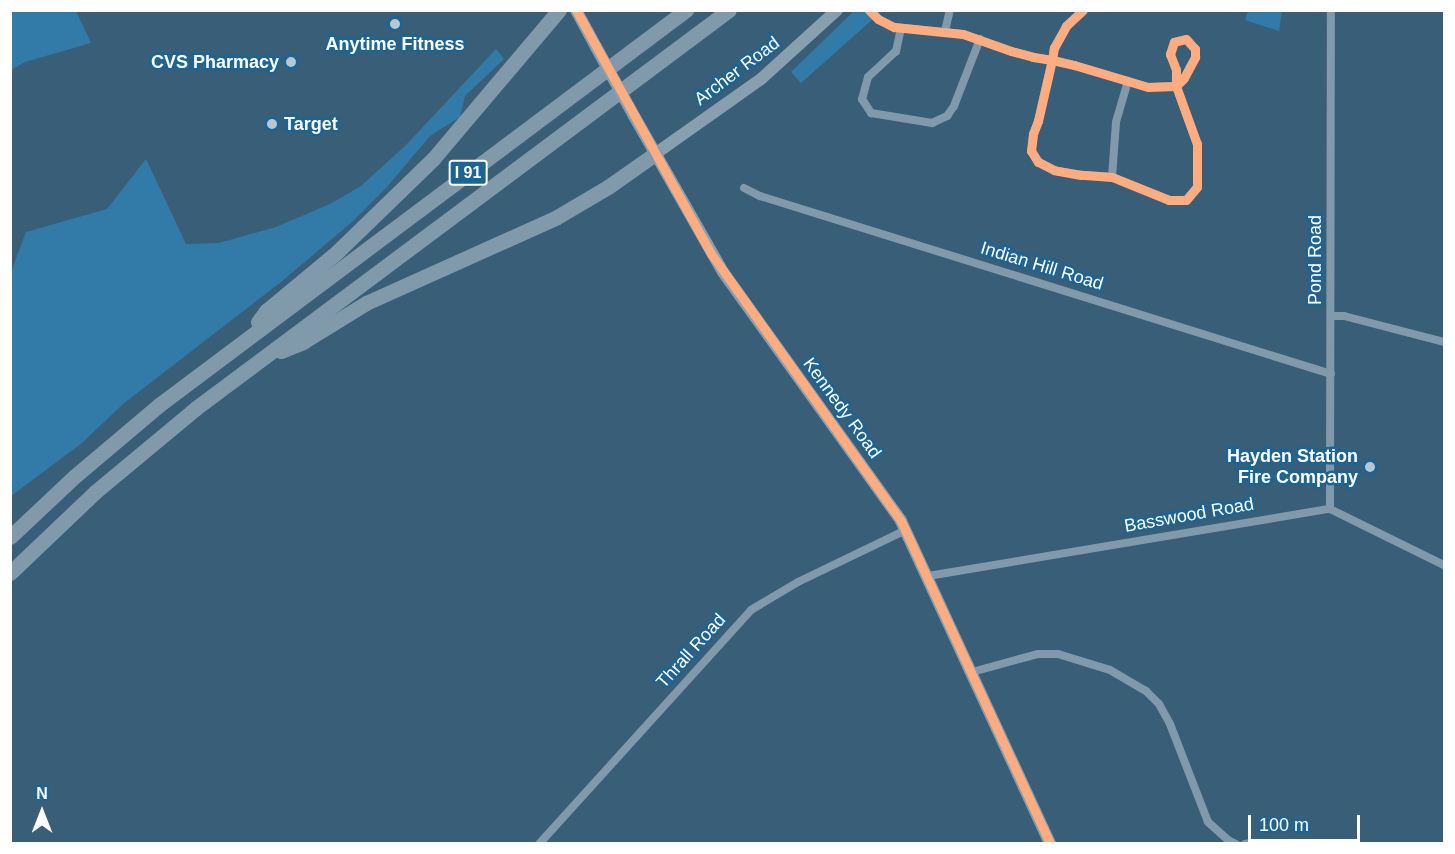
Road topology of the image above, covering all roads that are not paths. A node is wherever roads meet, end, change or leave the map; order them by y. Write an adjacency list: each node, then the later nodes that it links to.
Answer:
1 (559, 10): 20 (highway)
2 (576, 10): 16 (street, Kennedy Road, bridge)
3 (686, 10): 20 (highway, I 91)
4 (729, 10): 22 (highway, I 91)
5 (837, 10): 16 (street, Archer Road)
6 (868, 10): 10 (street)
7 (950, 10): 11 (street)
8 (1083, 10): 13 (street)
9 (1331, 10): 19 (street, Pond Road)
10 (901, 28): 11 (street); 12 (street)
11 (945, 31): 12 (street)
12 (980, 39): 13 (street)
13 (1052, 60): 14 (street); 17 (street)
14 (1128, 81): 15 (street); 17 (street)
15 (1176, 86): 15 (street); 17 (street)
16 (655, 154): 22 (highway); 25 (street, Kennedy Road)
17 (1112, 177)
18 (744, 188): 23 (street, Indian Hill Road)
19 (1332, 316): 21 (street); 23 (street, Pond Road)
20 (251, 335): 26 (highway, I 91)
21 (1444, 342)
22 (266, 355): 28 (highway, I 91)
23 (1331, 374): 24 (street, Pond Road)
24 (1330, 509): 27 (street); 29 (street, Basswood Road)
25 (906, 531): 29 (street, Kennedy Road); 31 (street, Thrall Road)
26 (10, 537)
27 (1444, 565)
28 (10, 573)
29 (928, 576): 30 (street, Kennedy Road)
30 (972, 672): 32 (street, Kennedy Road); 33 (street)
31 (539, 843)
32 (1050, 843)
33 (1236, 843)
34 (1245, 843): 35 (street)
35 (1251, 843)

